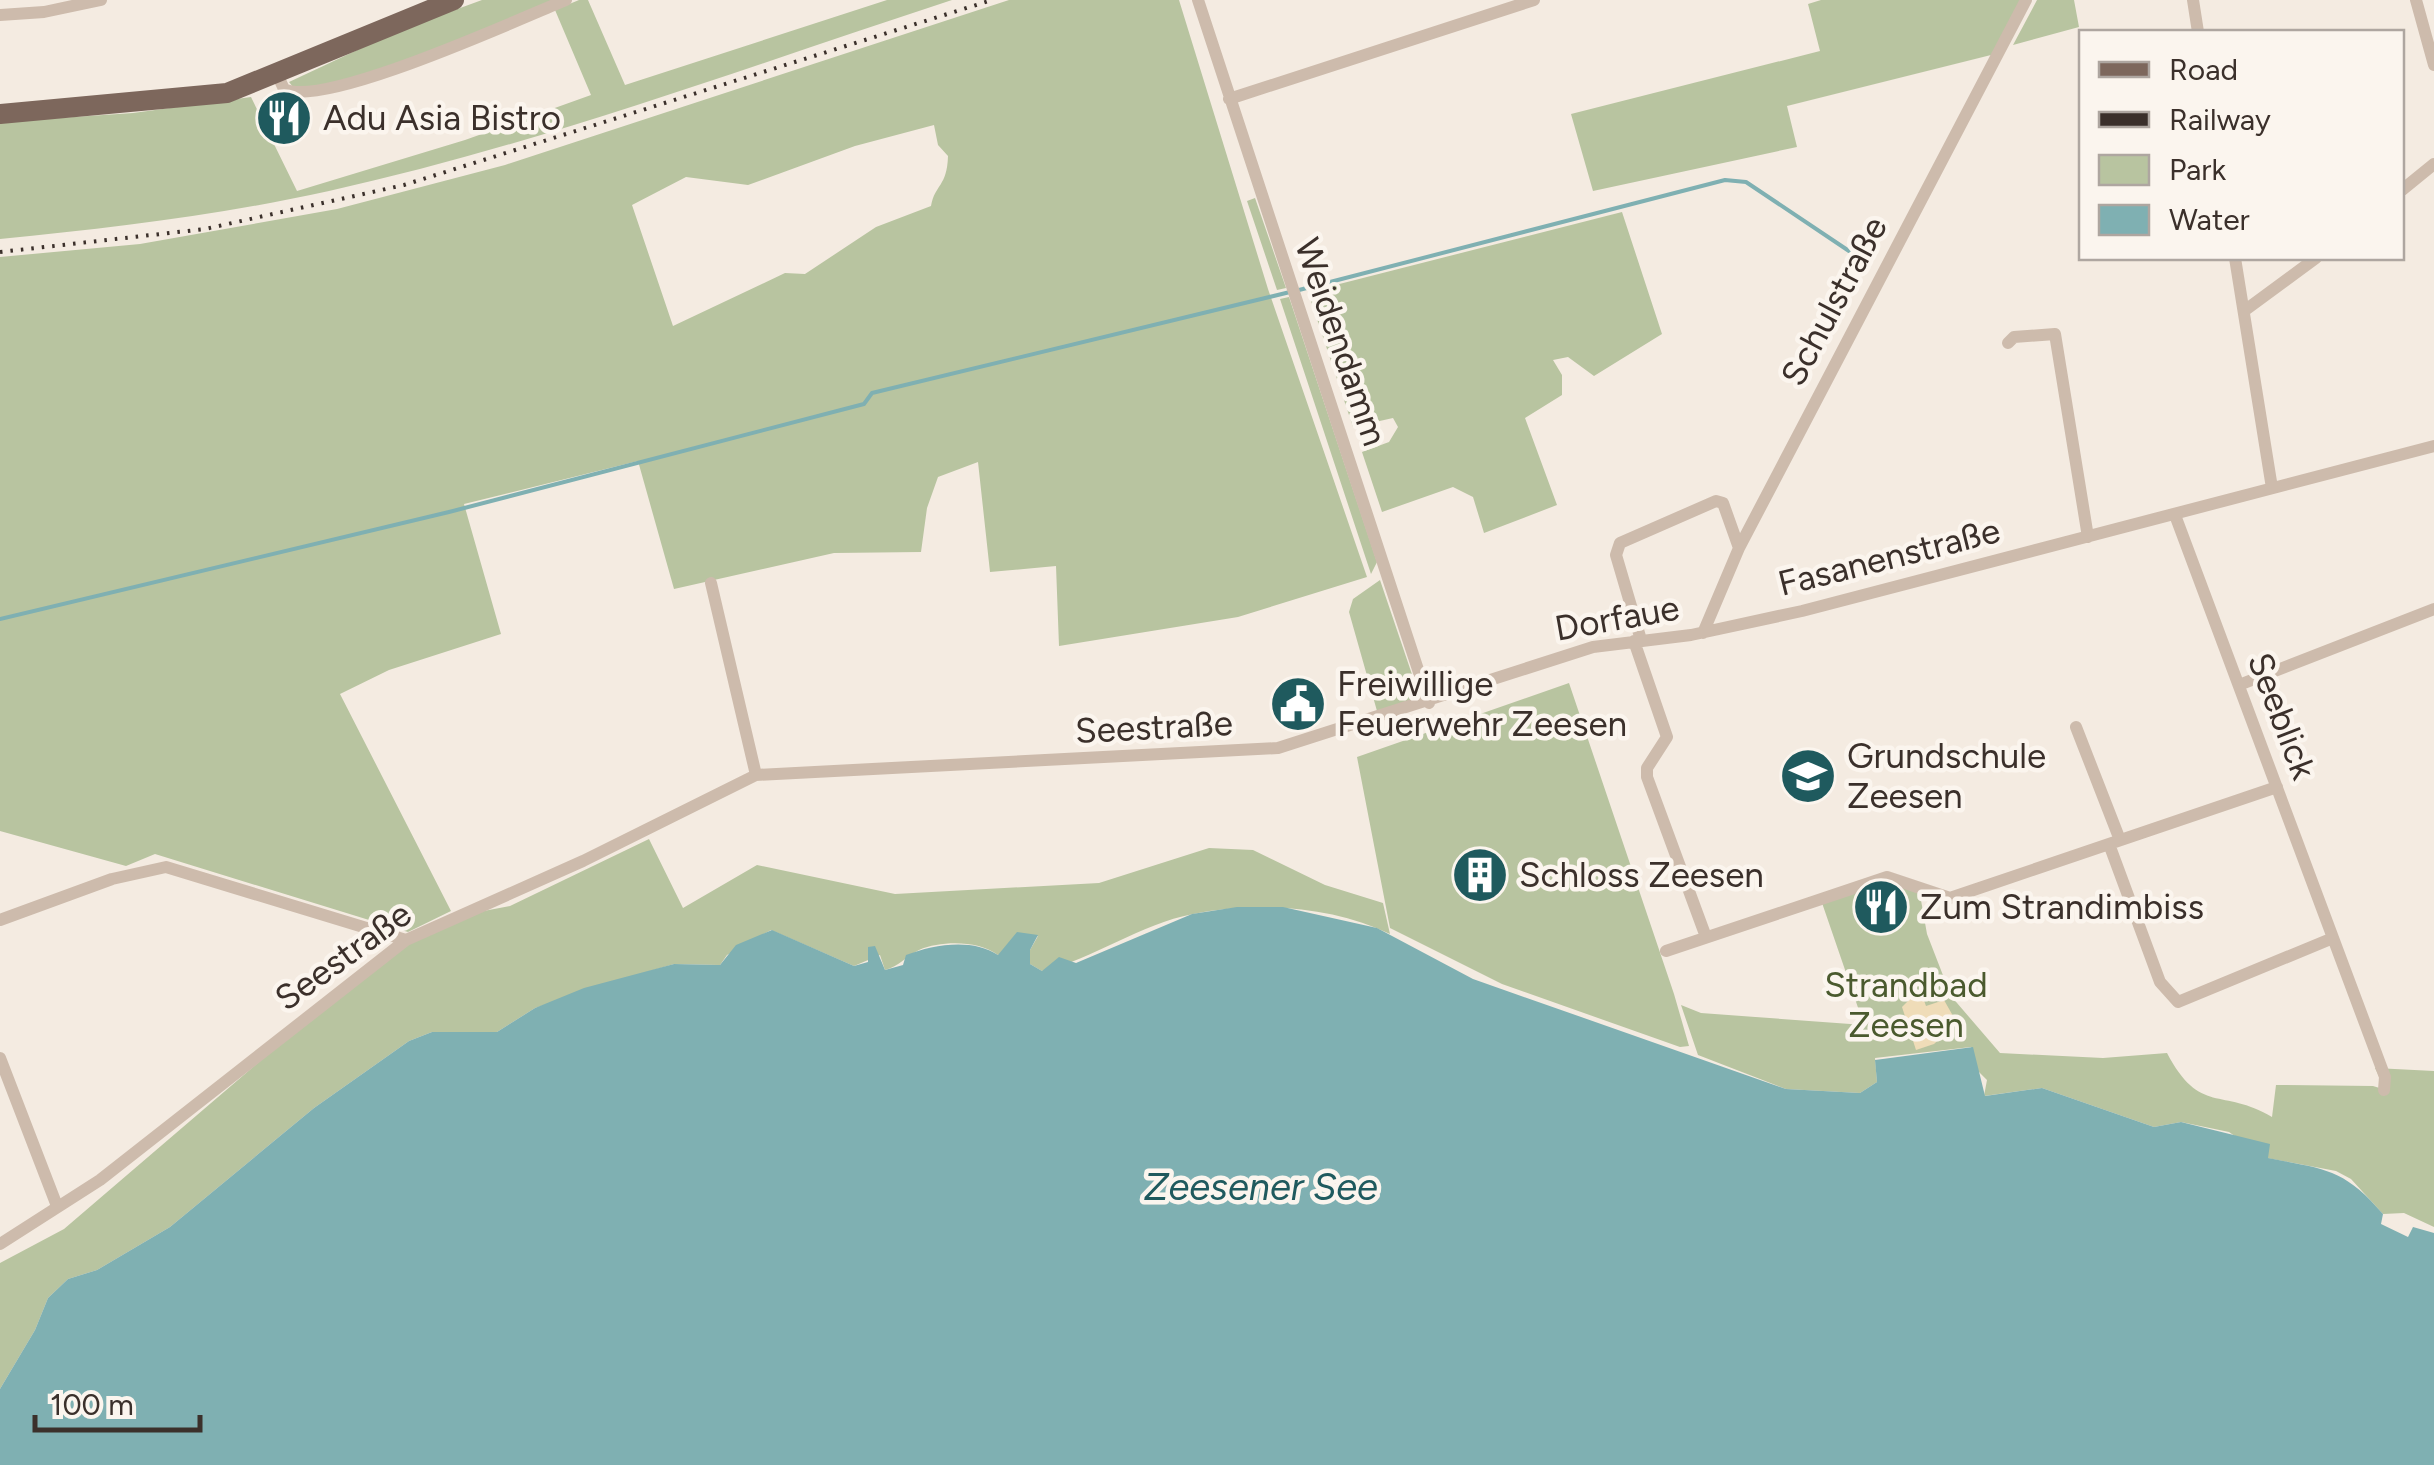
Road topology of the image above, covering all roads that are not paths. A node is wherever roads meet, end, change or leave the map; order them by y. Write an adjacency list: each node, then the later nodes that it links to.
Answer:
1 (101, 0): 9 (street)
2 (454, 0): 13 (main road)
3 (566, 0): 13 (street)
4 (1198, 0): 14 (street, Weidendamm)
5 (1534, 0): 14 (street)
6 (2026, 0): 26 (street, Schulstraße)
7 (2193, 0): 11 (street)
8 (2416, 0): 12 (street)
9 (74, 3): 10 (street)
10 (0, 15)
11 (2198, 30)
12 (2434, 65)
13 (277, 74): 15 (main road)
14 (1230, 99): 32 (street, Weidendamm)
15 (0, 114)
16 (2434, 164): 17 (street)
17 (2404, 188)
18 (2235, 260): 20 (street)
19 (2313, 260): 20 (street)
20 (2244, 312): 23 (street)
21 (2008, 342): 25 (street)
22 (2434, 446): 23 (street, Fasanenstraße)
23 (2272, 488): 24 (street, Fasanenstraße)
24 (2175, 514): 25 (street, Fasanenstraße); 31 (street, Seeblick)
25 (2088, 537): 29 (street, Fasanenstraße)
26 (1739, 548): 29 (street, Schulstraße); 30 (street)
27 (711, 583): 34 (street)
28 (2434, 610): 31 (street)
29 (1703, 633): 30 (street, Dorfaue)
30 (1637, 641): 32 (street, Dorfaue); 38 (street)
31 (2239, 685): 35 (street, Seeblick)
32 (1428, 703): 34 (street, Seestraße)
33 (2076, 728): 36 (street)
34 (756, 775): 40 (street, Seestraße)
35 (2277, 787): 36 (street); 39 (street, Seeblick)
36 (2115, 842): 38 (street); 39 (street)
37 (0, 920): 40 (street)
38 (1706, 937): 41 (street)
39 (2333, 938): 43 (street, Seeblick)
40 (406, 940): 44 (street, Seestraße)
41 (1666, 950)
42 (0, 1058): 44 (street)
43 (2384, 1090)
44 (58, 1206): 45 (street, Seestraße)
45 (0, 1244)

